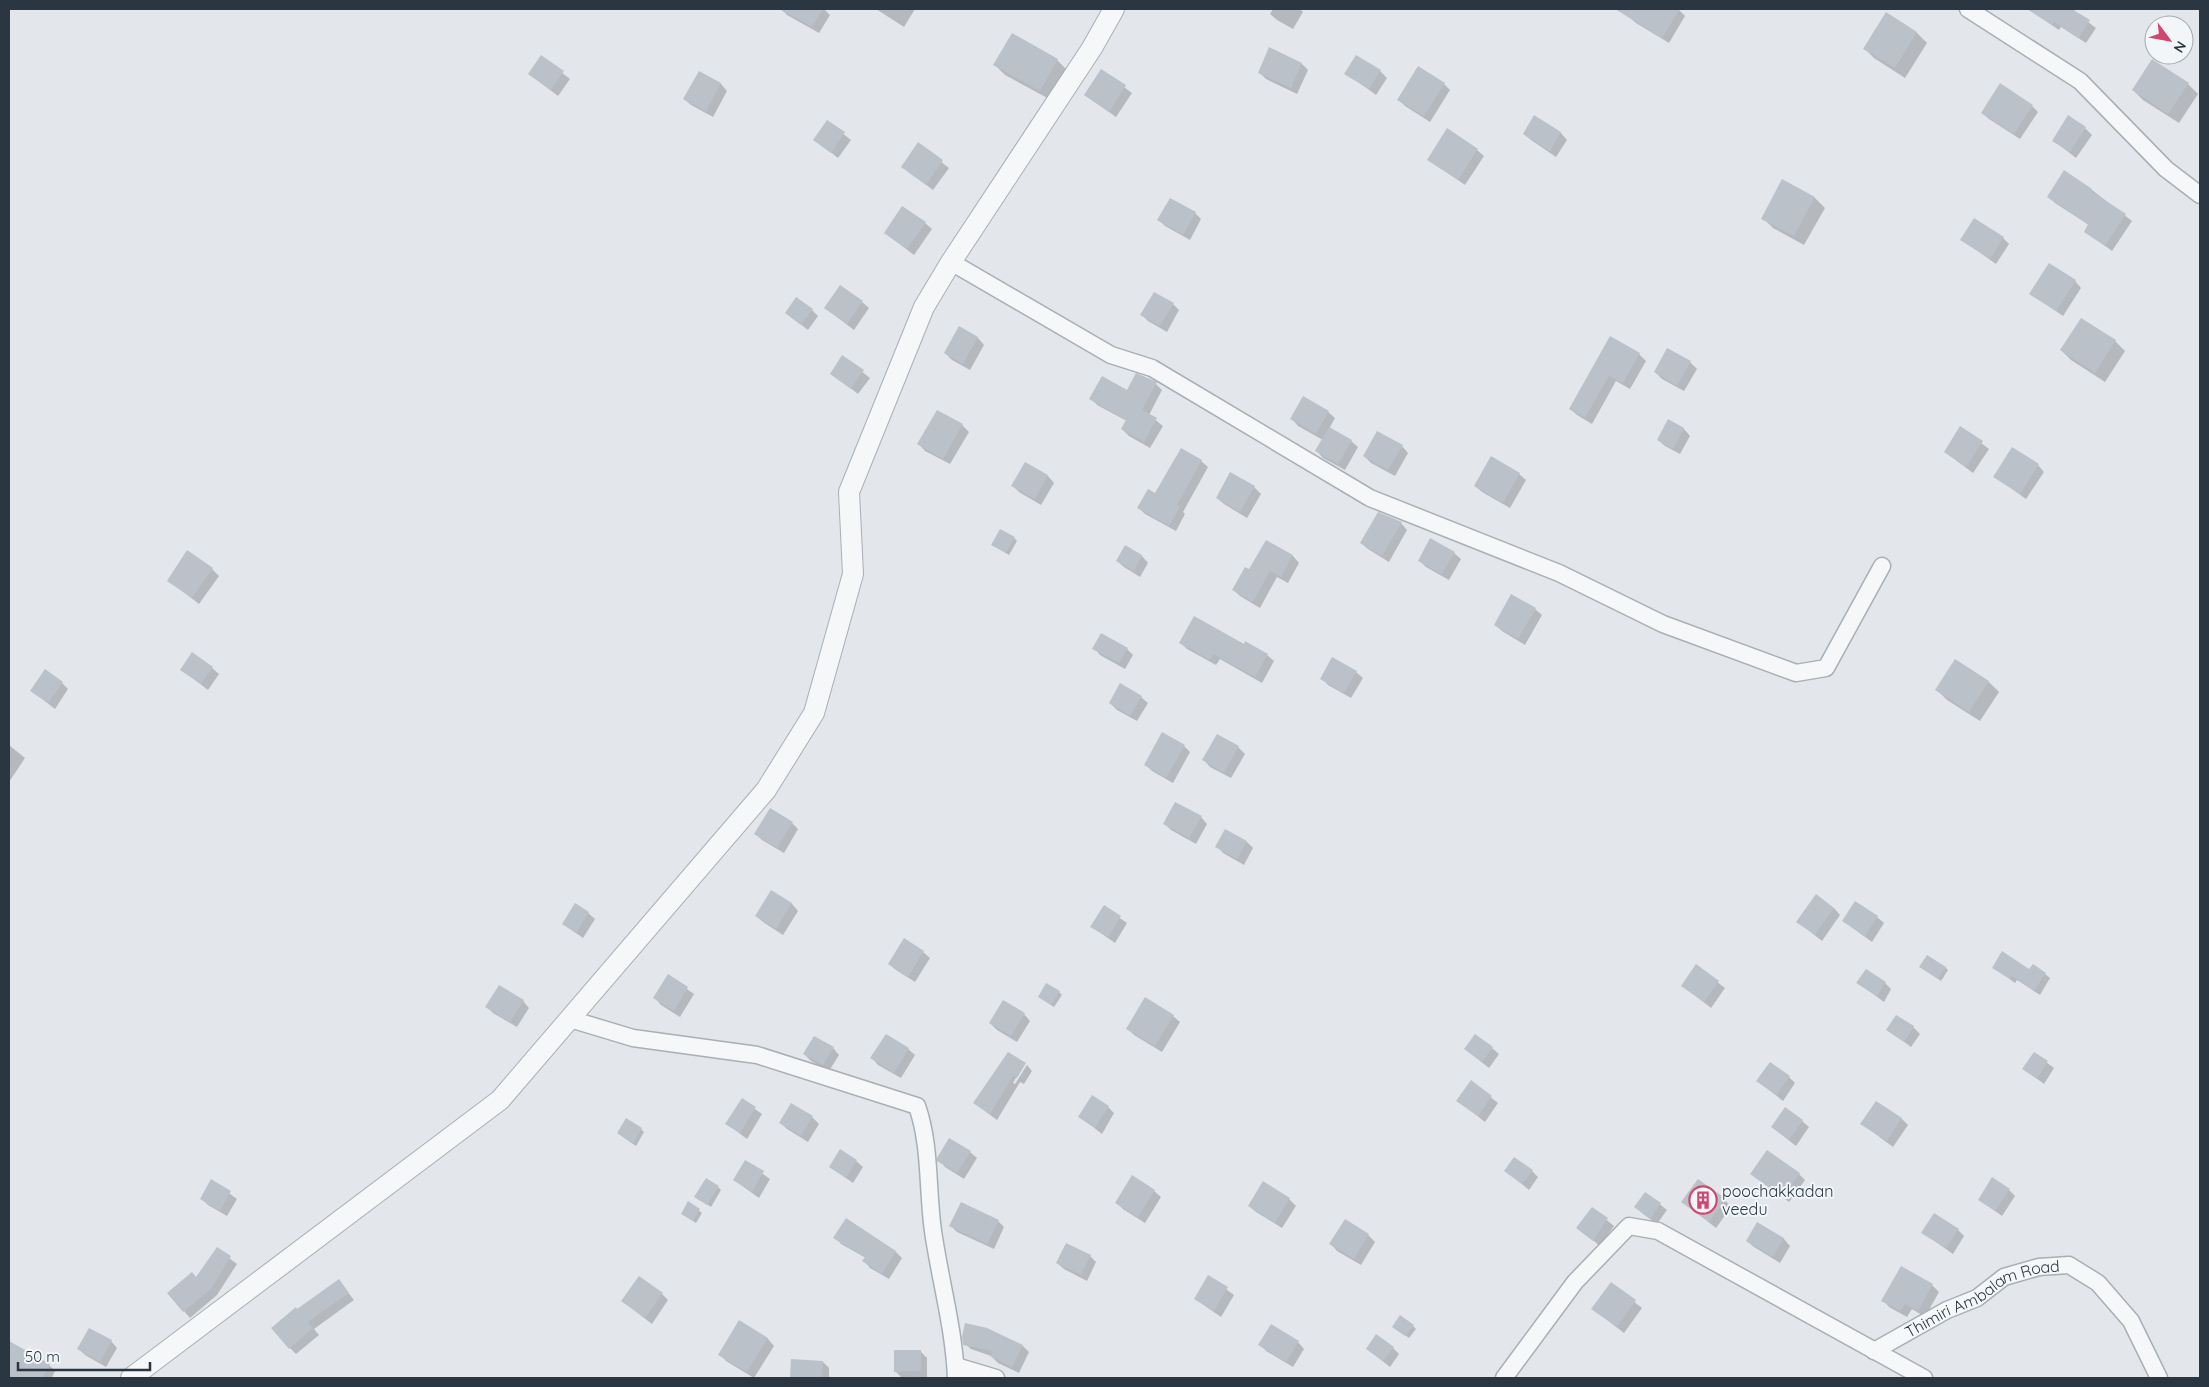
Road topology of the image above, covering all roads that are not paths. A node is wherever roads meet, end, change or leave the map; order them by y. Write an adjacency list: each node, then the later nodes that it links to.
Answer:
1 (1114, 9): 4 (street)
2 (1968, 9): 3 (street)
3 (2200, 195)
4 (950, 262): 5 (street); 6 (street)
5 (1882, 566)
6 (570, 1019): 8 (street); 9 (street)
7 (1874, 1351): 11 (street); 12 (street); 13 (street, Thimiri Ambalam Road)
8 (956, 1372): 10 (street)
9 (131, 1378)
10 (996, 1378)
11 (1504, 1378)
12 (1924, 1378)
13 (2159, 1378)

